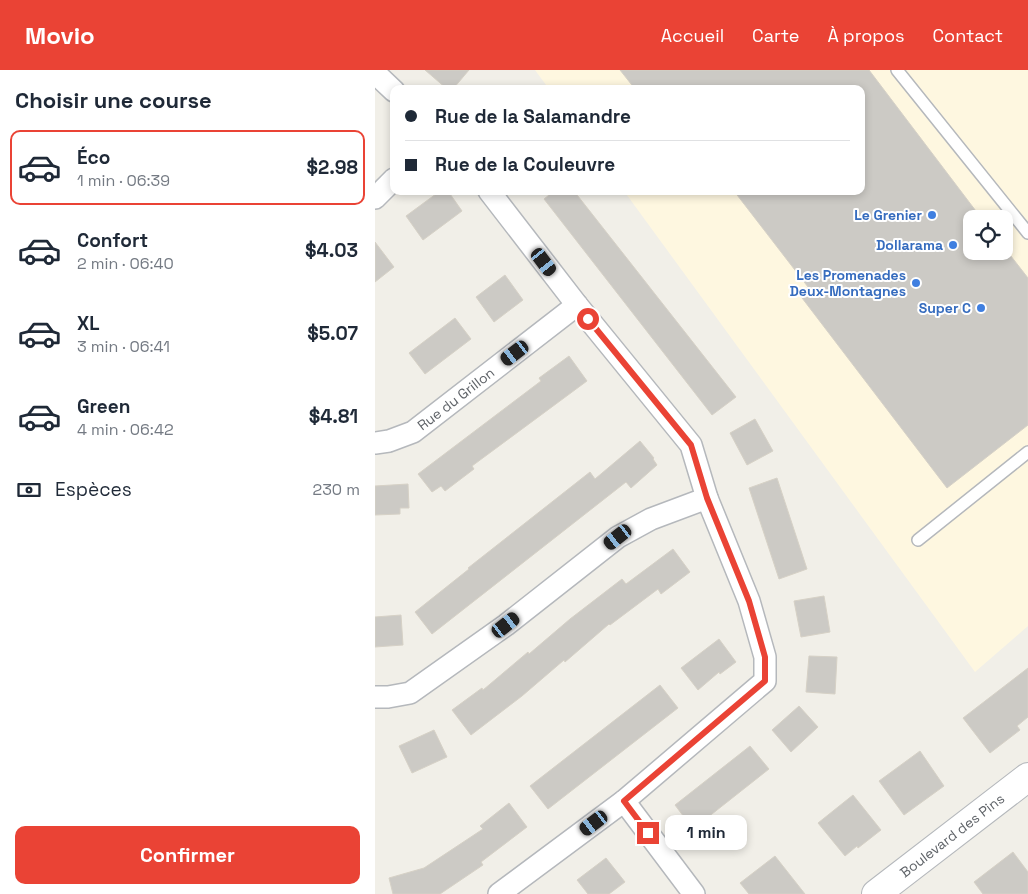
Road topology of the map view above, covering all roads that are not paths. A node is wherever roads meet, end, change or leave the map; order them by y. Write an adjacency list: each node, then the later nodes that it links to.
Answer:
1 (897, 70): 7 (lane)
2 (375, 73): 3 (street)
3 (390, 87)
4 (390, 183): 6 (street)
5 (493, 195): 8 (street)
6 (375, 198)
7 (1028, 233)
8 (577, 306): 9 (street, Rue du Grillon); 11 (street)
9 (375, 443)
10 (1028, 452): 12 (lane)
11 (707, 498): 13 (street); 15 (street)
12 (918, 540)
13 (375, 697)
14 (1025, 786): 18 (street, Boulevard des Pins)
15 (624, 801): 16 (street); 17 (street)
16 (499, 894)
17 (694, 894)
18 (875, 894)

